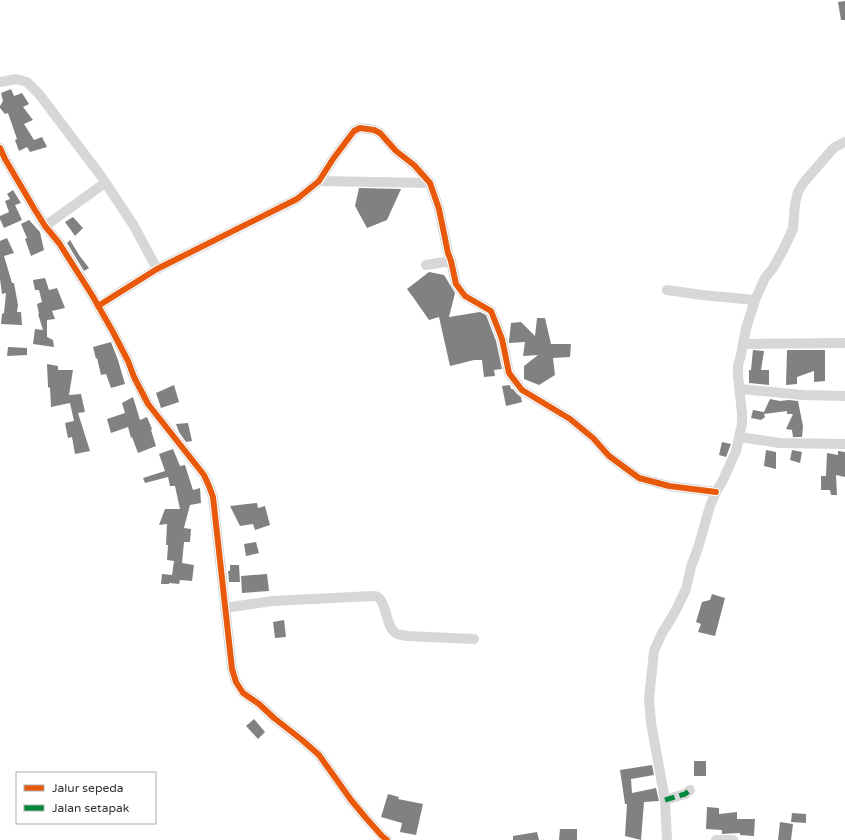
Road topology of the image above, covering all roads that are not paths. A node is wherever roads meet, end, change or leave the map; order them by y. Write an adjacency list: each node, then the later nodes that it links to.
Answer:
1 (0, 82): 5 (street)
2 (845, 142): 12 (street)
3 (0, 148): 7 (street)
4 (319, 181): 6 (street); 6 (street); 10 (street)
5 (106, 183): 7 (street); 10 (street)
6 (430, 183): 8 (street)
7 (45, 226): 13 (street)
8 (451, 261): 9 (street); 20 (street)
9 (426, 265)
10 (157, 269): 13 (street)
11 (667, 290): 12 (street)
12 (755, 300): 15 (street)
13 (98, 306): 21 (street)
14 (845, 343): 15 (street)
15 (743, 344): 16 (street)
16 (740, 389): 17 (street); 18 (street)
17 (845, 396)
18 (740, 437): 19 (street); 20 (street)
19 (845, 444)
20 (716, 492): 24 (street)
21 (225, 608): 22 (street); 25 (street)
22 (474, 639)
23 (690, 790): 24 (street)
24 (664, 800): 27 (street)
25 (377, 836): 26 (street)
26 (387, 840)
27 (667, 840)
28 (716, 840): 29 (street)
29 (733, 840)

